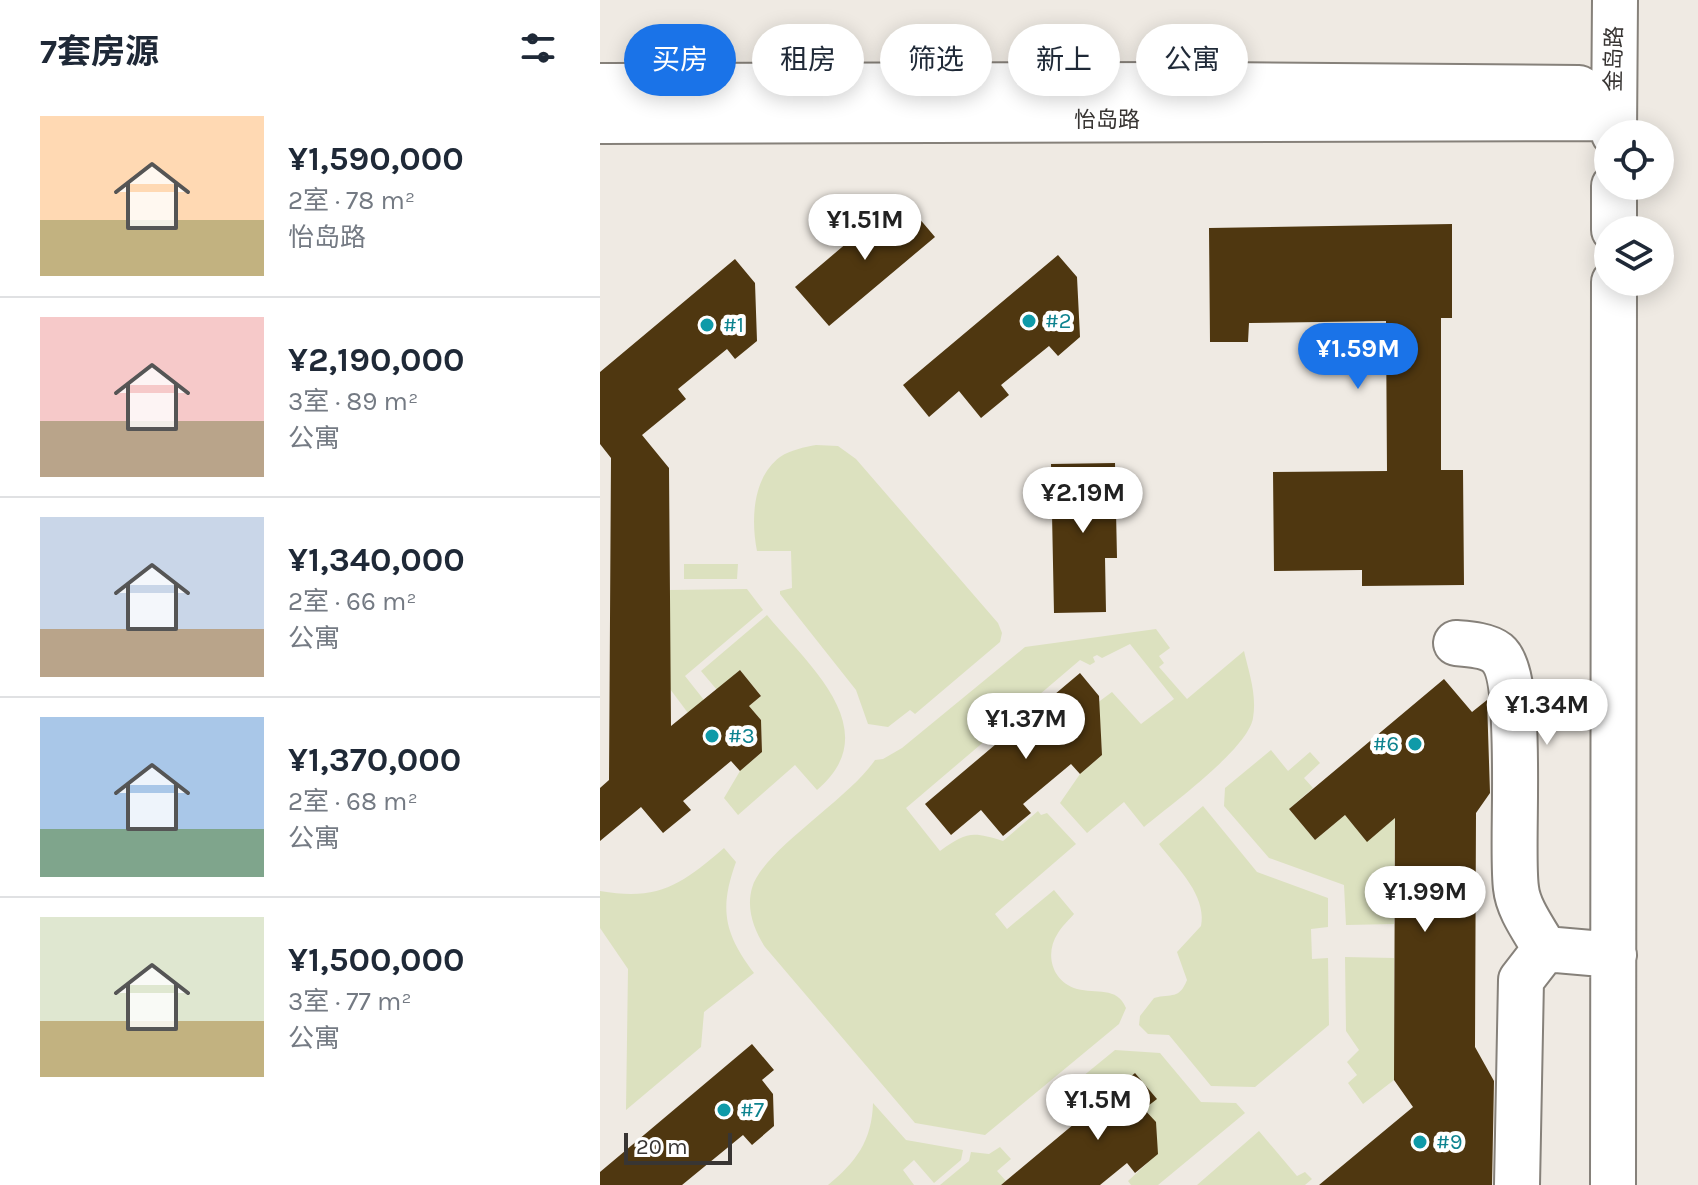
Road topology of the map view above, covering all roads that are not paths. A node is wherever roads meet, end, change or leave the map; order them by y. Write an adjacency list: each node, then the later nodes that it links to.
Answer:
1 (1615, 0): 3 (street, 金岛路)
2 (600, 86): 3 (street)
3 (1614, 113): 4 (street, 怡岛路)
4 (600, 121)
5 (1614, 296): 8 (street)
6 (1456, 643): 7 (street)
7 (1545, 949): 8 (street); 9 (street)
8 (1614, 955): 10 (street)
9 (1517, 1185)
10 (1613, 1185)

